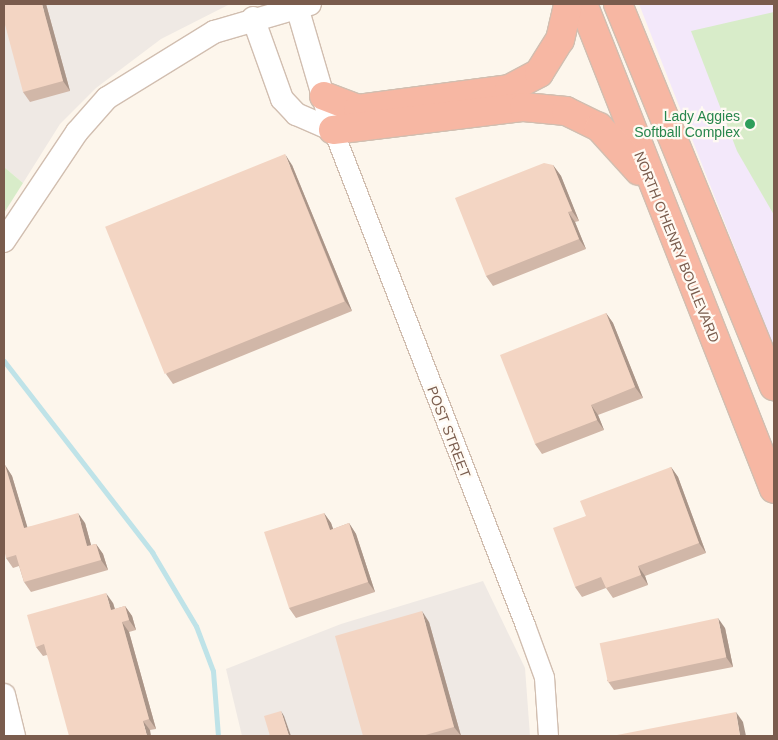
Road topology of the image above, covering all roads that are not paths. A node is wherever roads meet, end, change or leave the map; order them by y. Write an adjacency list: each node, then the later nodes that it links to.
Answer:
1 (568, 4): 6 (highway)
2 (583, 4): 8 (highway, NORTH O'HENRY BOULEVARD)
3 (618, 4): 10 (highway)
4 (304, 5): 5 (street); 6 (street, POST STREET)
5 (253, 18): 7 (street); 9 (street)
6 (324, 96): 7 (street, POST STREET)
7 (333, 130): 8 (highway); 14 (street, POST STREET)
8 (656, 197): 11 (highway, NORTH O'HENRY BOULEVARD)
9 (4, 241)
10 (774, 386)
11 (774, 489)
12 (4, 695): 13 (street)
13 (14, 736)
14 (548, 736)

